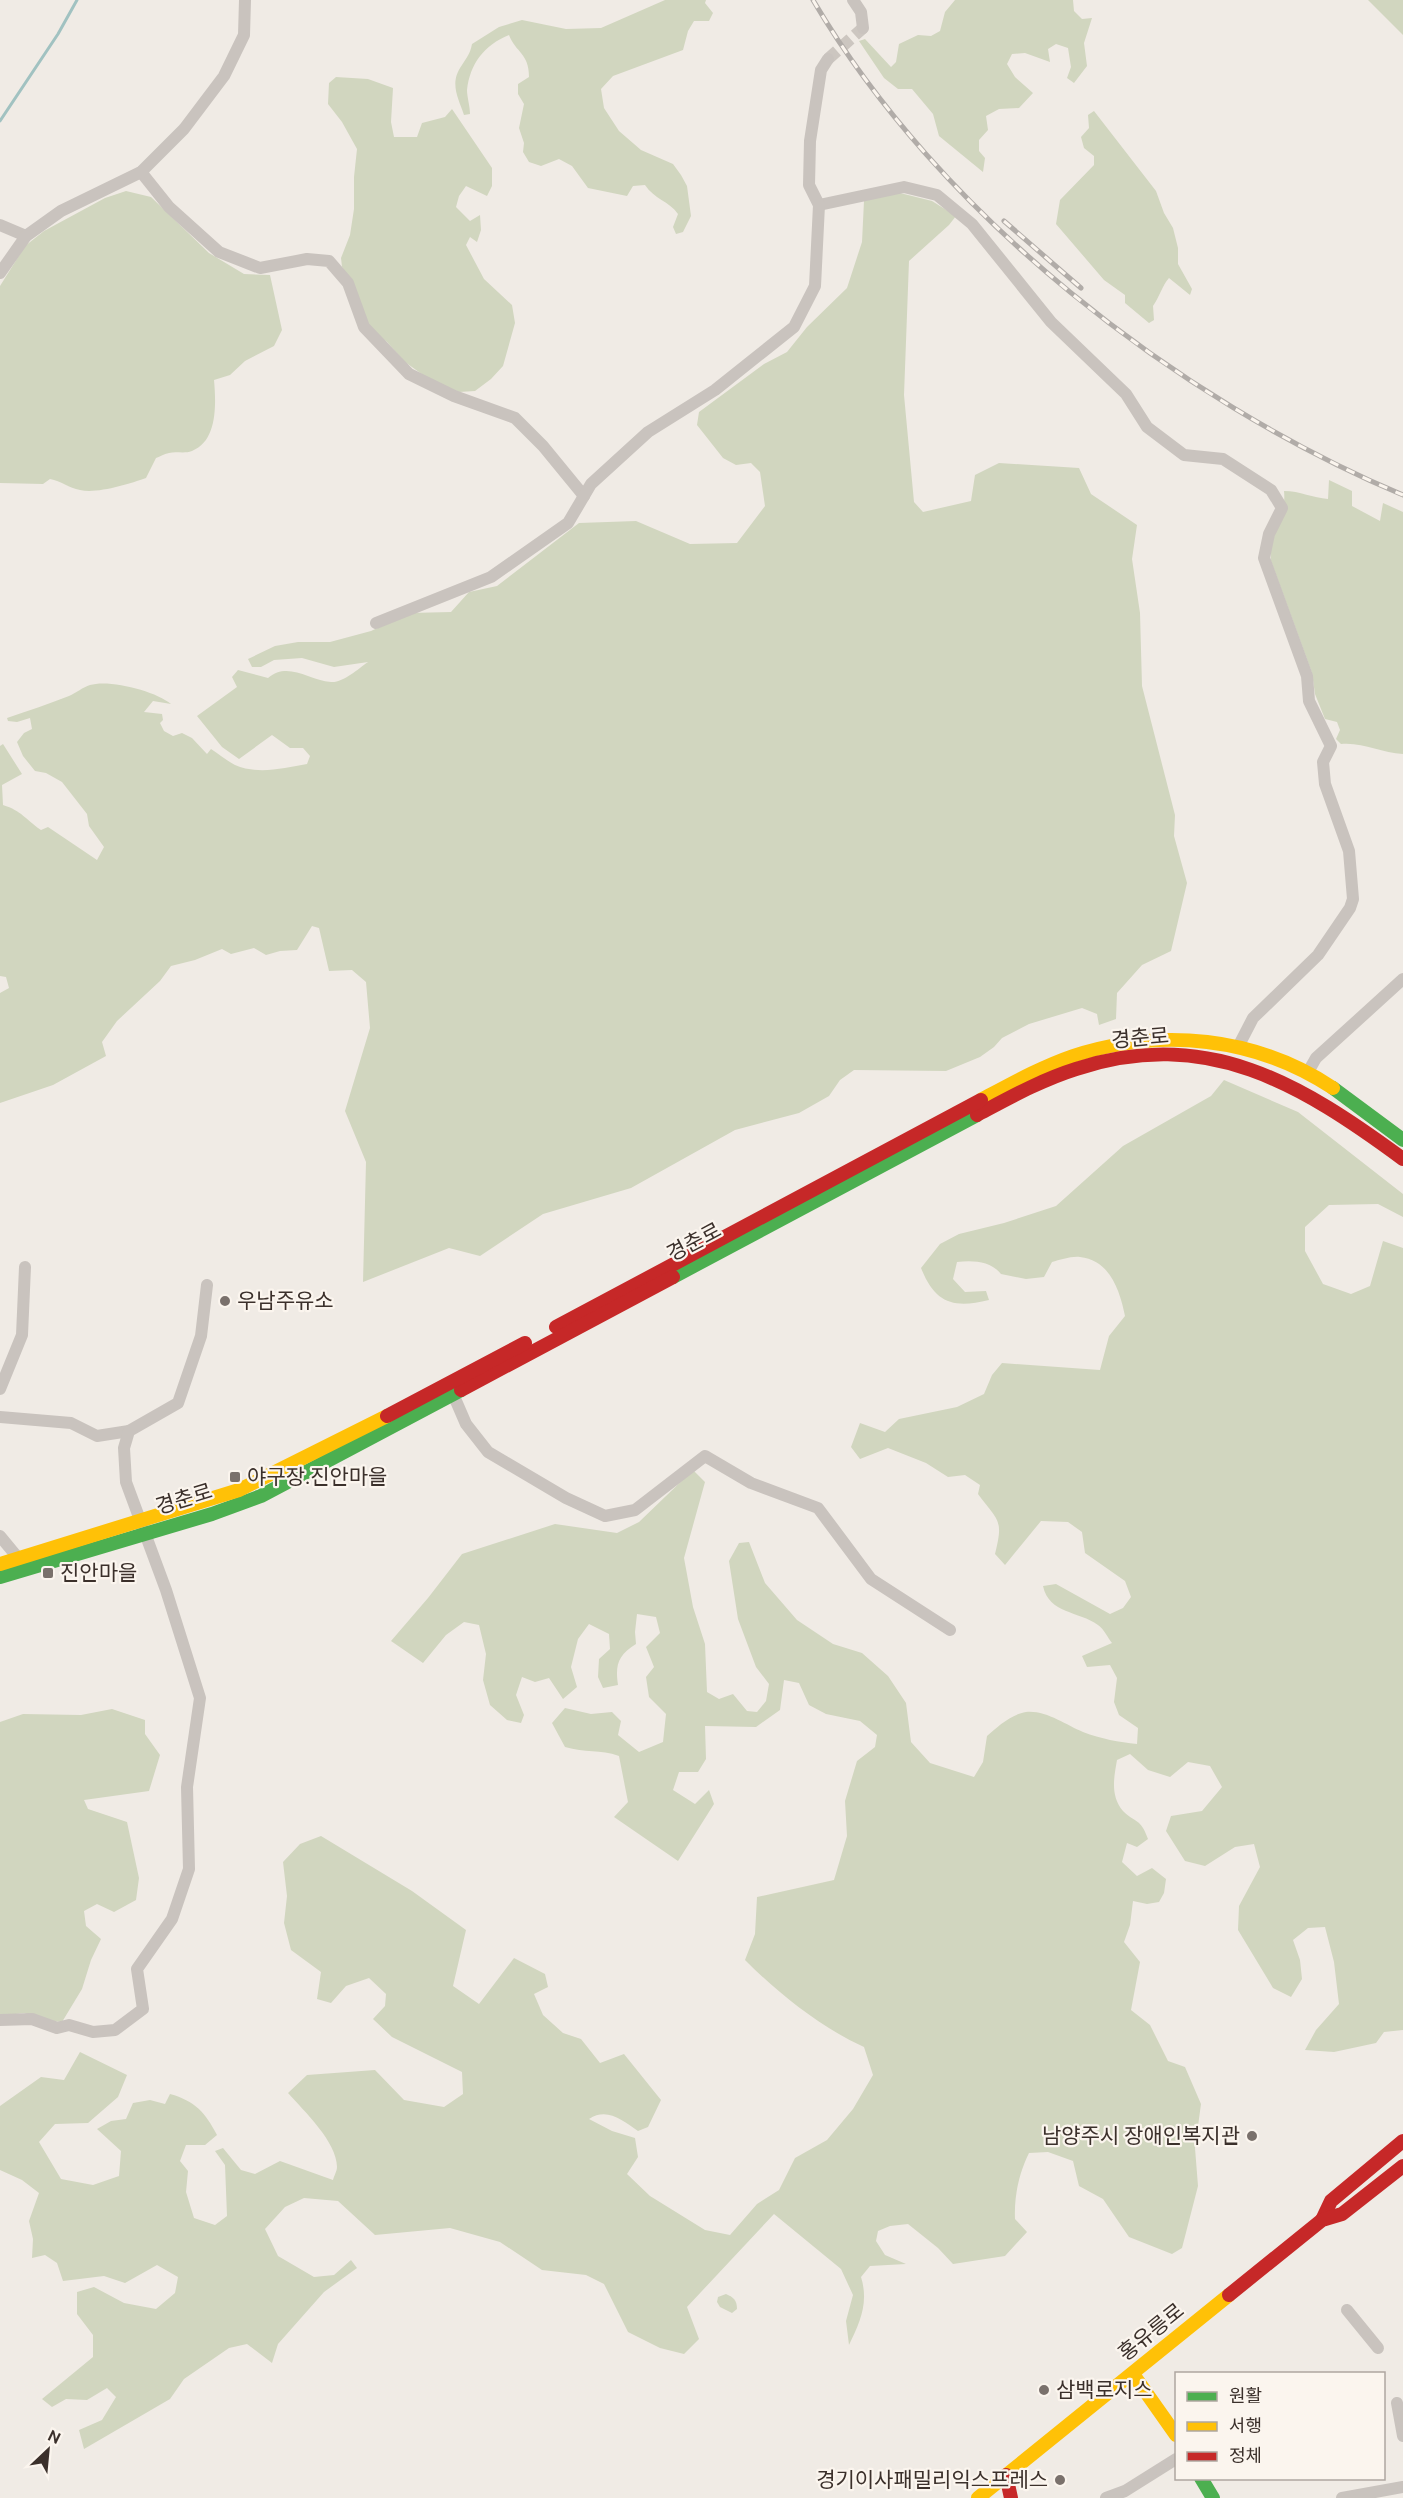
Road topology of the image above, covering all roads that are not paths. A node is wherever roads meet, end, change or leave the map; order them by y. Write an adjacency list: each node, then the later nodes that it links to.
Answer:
1 (245, 0): 5 (street)
2 (853, 0): 3 (street)
3 (863, 27)
4 (828, 59): 6 (street)
5 (141, 172): 8 (street); 10 (street)
6 (819, 205): 10 (street); 13 (street)
7 (0, 225): 8 (street)
8 (26, 236): 9 (street)
9 (0, 273)
10 (584, 496): 11 (street)
11 (376, 623)
12 (1402, 982): 14 (street)
13 (1239, 1047): 14 (street, 경춘로); 23 (street, 경춘로)
14 (1308, 1072): 15 (street, 경춘로)
15 (1403, 1140)
16 (1403, 1159): 20 (street, 경춘로)
17 (24, 1267): 19 (street)
18 (207, 1285): 22 (street)
19 (0, 1389)
20 (453, 1394): 23 (street, 경춘로); 28 (street)
21 (0, 1417): 22 (street)
22 (129, 1431): 23 (street)
23 (142, 1528): 25 (street, 경춘로); 27 (street, 경춘로); 29 (street)
24 (0, 1536): 25 (street)
25 (19, 1558): 26 (street, 경춘로)
26 (0, 1564)
27 (0, 1577)
28 (950, 1630)
29 (0, 2020)
30 (1403, 2141): 32 (street, 홍유릉로)
31 (1403, 2166): 32 (street, 홍유릉로)
32 (1322, 2220): 35 (street, 홍유릉로)
33 (1347, 2310): 34 (street)
34 (1378, 2348)
35 (1133, 2374): 38 (street); 41 (street, 홍유릉로)
36 (1400, 2403): 37 (street); 39 (street)
37 (1385, 2406)
38 (1175, 2434)
39 (1403, 2436)
40 (1175, 2459): 46 (street)
41 (1006, 2475): 44 (street, 홍유릉로); 45 (street)
42 (1203, 2480): 47 (street)
43 (1403, 2487): 48 (street)
44 (978, 2498)
45 (1011, 2498)
46 (1106, 2498)
47 (1213, 2498)
48 (1341, 2498)

